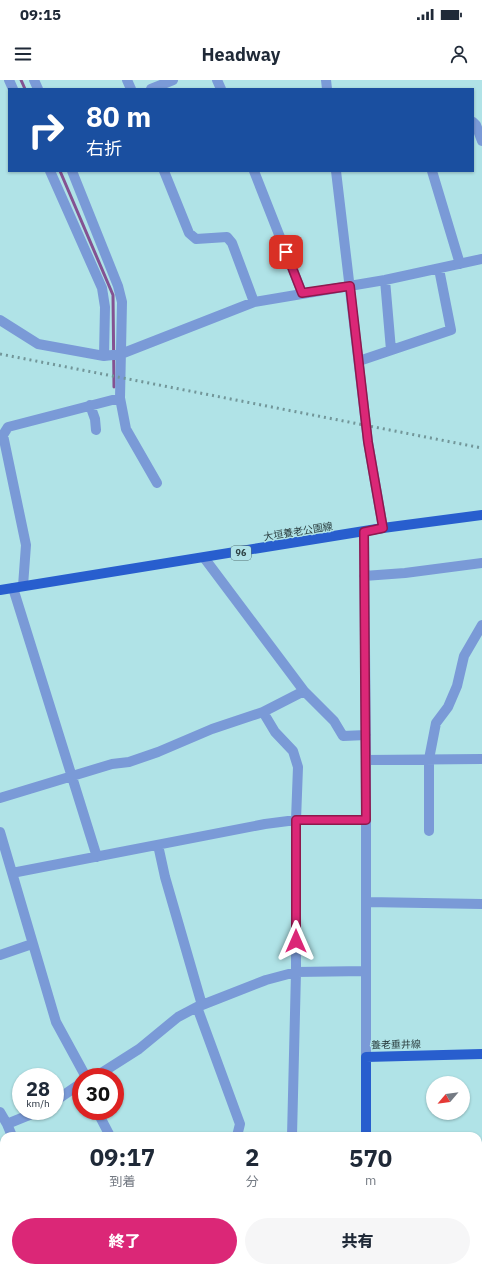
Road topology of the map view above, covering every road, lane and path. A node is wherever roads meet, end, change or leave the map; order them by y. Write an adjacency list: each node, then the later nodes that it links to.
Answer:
1 (173, 80): 2 (street)
2 (153, 88)
3 (474, 123): 4 (street)
4 (482, 141)
5 (50, 172): 21 (street)
6 (72, 172): 20 (street)
7 (164, 172): 17 (street)
8 (254, 172): 16 (street)
9 (336, 172): 15 (street)
10 (432, 172): 12 (street)
11 (482, 259): 12 (street)
12 (460, 264): 13 (street)
13 (439, 270): 14 (street); 19 (street)
14 (385, 280): 15 (street); 19 (street)
15 (350, 286): 16 (street); 22 (street)
16 (302, 293): 17 (street)
17 (254, 302): 20 (street)
18 (0, 320): 21 (street)
19 (391, 350): 22 (street)
20 (122, 354): 21 (street); 23 (street)
21 (104, 356)
22 (359, 361): 28 (street)
23 (120, 398): 24 (street); 26 (street)
24 (90, 405): 25 (street); 33 (street)
25 (96, 430)
26 (157, 483)
27 (482, 515): 28 (main road, 大垣養老公園線 / 96)
28 (383, 528): 29 (main road, 大垣養老公園線 / 96)
29 (364, 532): 30 (main road, 大垣養老公園線 / 96); 32 (street)
30 (205, 559): 33 (main road, 大垣養老公園線 / 96); 36 (street)
31 (482, 563): 32 (street)
32 (364, 576): 38 (street)
33 (18, 587): 34 (main road, 大垣養老公園線 / 96); 42 (street)
34 (0, 590)
35 (482, 625): 39 (street)
36 (304, 691): 37 (street); 38 (street)
37 (263, 712): 42 (street); 44 (street)
38 (366, 735): 41 (street)
39 (429, 759): 40 (street); 41 (street); 46 (street)
40 (482, 759)
41 (366, 760): 45 (street)
42 (72, 777): 43 (street); 49 (street)
43 (0, 798)
44 (296, 820): 45 (street); 48 (street); 56 (street)
45 (366, 820): 51 (street)
46 (429, 831)
47 (0, 833): 50 (street)
48 (158, 845): 49 (street); 57 (street)
49 (97, 857): 50 (street)
50 (12, 873): 53 (street)
51 (366, 902): 52 (street); 55 (street)
52 (482, 904)
53 (32, 944): 54 (street); 60 (street)
54 (0, 954)
55 (366, 971): 56 (street); 59 (street)
56 (296, 972): 57 (street); 69 (street)
57 (200, 1006): 61 (street); 68 (street)
58 (482, 1054): 59 (main road, 養老垂井線)
59 (366, 1057): 70 (main road, 養老垂井線)
60 (81, 1068)
61 (110, 1068)
62 (0, 1112): 65 (street)
63 (17, 1120): 65 (street)
64 (102, 1120): 67 (street)
65 (7, 1124): 66 (street)
66 (10, 1132)
67 (108, 1132)
68 (238, 1132)
69 (292, 1132)
70 (366, 1132)

